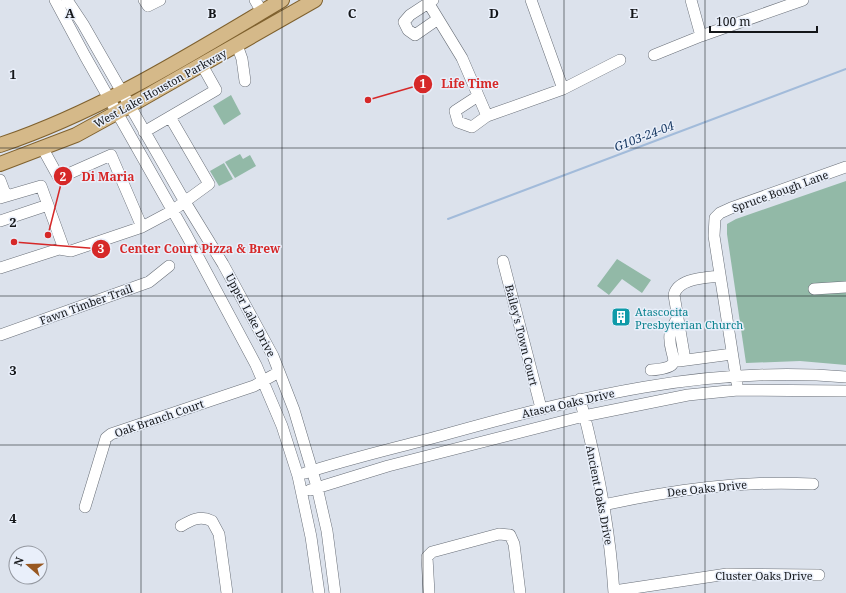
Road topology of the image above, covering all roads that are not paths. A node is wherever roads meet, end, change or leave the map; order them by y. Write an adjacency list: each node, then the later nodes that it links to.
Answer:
1 (55, 0): 23 (street, Upper Lake Drive)
2 (67, 0): 21 (street, Upper Lake Drive)
3 (144, 0): 4 (street)
4 (160, 0)
5 (282, 0): 11 (main road, West Lake Houston Parkway)
6 (315, 0): 15 (main road, West Lake Houston Parkway)
7 (531, 0): 20 (street)
8 (691, 0): 14 (street)
9 (803, 0): 14 (street)
10 (431, 2): 12 (street); 12 (street)
11 (258, 6): 13 (main road, West Lake Houston Parkway)
12 (438, 19): 22 (street)
13 (229, 31): 15 (main road); 21 (main road, West Lake Houston Parkway)
14 (701, 36): 16 (street)
15 (237, 45): 18 (main road, West Lake Houston Parkway); 19 (street)
16 (654, 54)
17 (620, 60): 20 (street)
18 (202, 65): 24 (main road, West Lake Houston Parkway); 27 (street)
19 (245, 81)
20 (563, 88): 26 (street)
21 (122, 92): 23 (main road, West Lake Houston Parkway); 24 (street, Upper Lake Drive)
22 (478, 96): 26 (street); 26 (street)
23 (108, 99): 25 (street, Upper Lake Drive); 29 (main road, West Lake Houston Parkway)
24 (129, 106): 25 (main road, West Lake Houston Parkway); 28 (street, Upper Lake Drive)
25 (116, 113): 30 (main road, West Lake Houston Parkway); 37 (street, Upper Lake Drive)
26 (487, 116)
27 (170, 117): 28 (street); 35 (street)
28 (144, 132): 35 (street, Upper Lake Drive)
29 (0, 145)
30 (43, 149): 31 (main road, West Lake Houston Parkway); 39 (street)
31 (0, 164)
32 (846, 167): 44 (street, Spruce Bough Lane)
33 (0, 180): 34 (street)
34 (3, 197): 36 (street)
35 (185, 202): 37 (street); 47 (street, Upper Lake Drive)
36 (48, 205): 38 (street); 40 (street)
37 (172, 211): 39 (street); 48 (street, Upper Lake Drive)
38 (0, 221)
39 (142, 227): 40 (street)
40 (64, 249): 43 (street)
41 (503, 261): 62 (street, Bailey's Town Court)
42 (169, 266): 50 (street, Fawn Timber Trail)
43 (0, 268)
44 (720, 276): 49 (street); 51 (street)
45 (846, 287): 46 (street)
46 (814, 289)
47 (239, 292): 48 (street); 55 (street, Upper Lake Drive)
48 (221, 300): 58 (street, Upper Lake Drive)
49 (678, 316): 52 (street); 53 (street)
50 (0, 335)
51 (732, 354): 52 (street); 56 (street)
52 (685, 360): 53 (street)
53 (674, 361): 54 (street)
54 (651, 370)
55 (279, 372): 58 (street, Oak Branch Court); 66 (street, Upper Lake Drive)
56 (735, 376): 57 (street, Atasca Oaks Drive); 59 (street); 61 (street, Atasca Oaks Drive)
57 (846, 377)
58 (262, 381): 67 (street, Upper Lake Drive); 72 (street, Oak Branch Court)
59 (738, 390): 60 (street, Atasca Oaks Drive); 63 (street, Atasca Oaks Drive)
60 (846, 392)
61 (580, 399): 62 (street, Atasca Oaks Drive); 63 (street, Ancient Oaks Drive)
62 (541, 408): 64 (street, Atasca Oaks Drive)
63 (584, 416): 65 (street, Atasca Oaks Drive); 71 (street, Ancient Oaks Drive)
64 (424, 441): 65 (street); 66 (street, Atasca Oaks Drive)
65 (428, 456): 69 (street, Atasca Oaks Drive)
66 (312, 471): 67 (street, Atasca Oaks Drive); 69 (street, Upper Lake Drive)
67 (298, 476): 70 (street, Upper Lake Drive)
68 (813, 484): 71 (street, Dee Oaks Drive)
69 (317, 488): 70 (street, Atasca Oaks Drive); 78 (street, Upper Lake Drive)
70 (302, 492): 77 (street, Upper Lake Drive)
71 (603, 505): 75 (street, Ancient Oaks Drive)
72 (85, 507)
73 (181, 526): 76 (street)
74 (819, 575): 75 (street, Cluster Oaks Drive)
75 (614, 592)
76 (227, 593)
77 (319, 593)
78 (335, 593)
79 (429, 593): 80 (street)
80 (520, 593)

